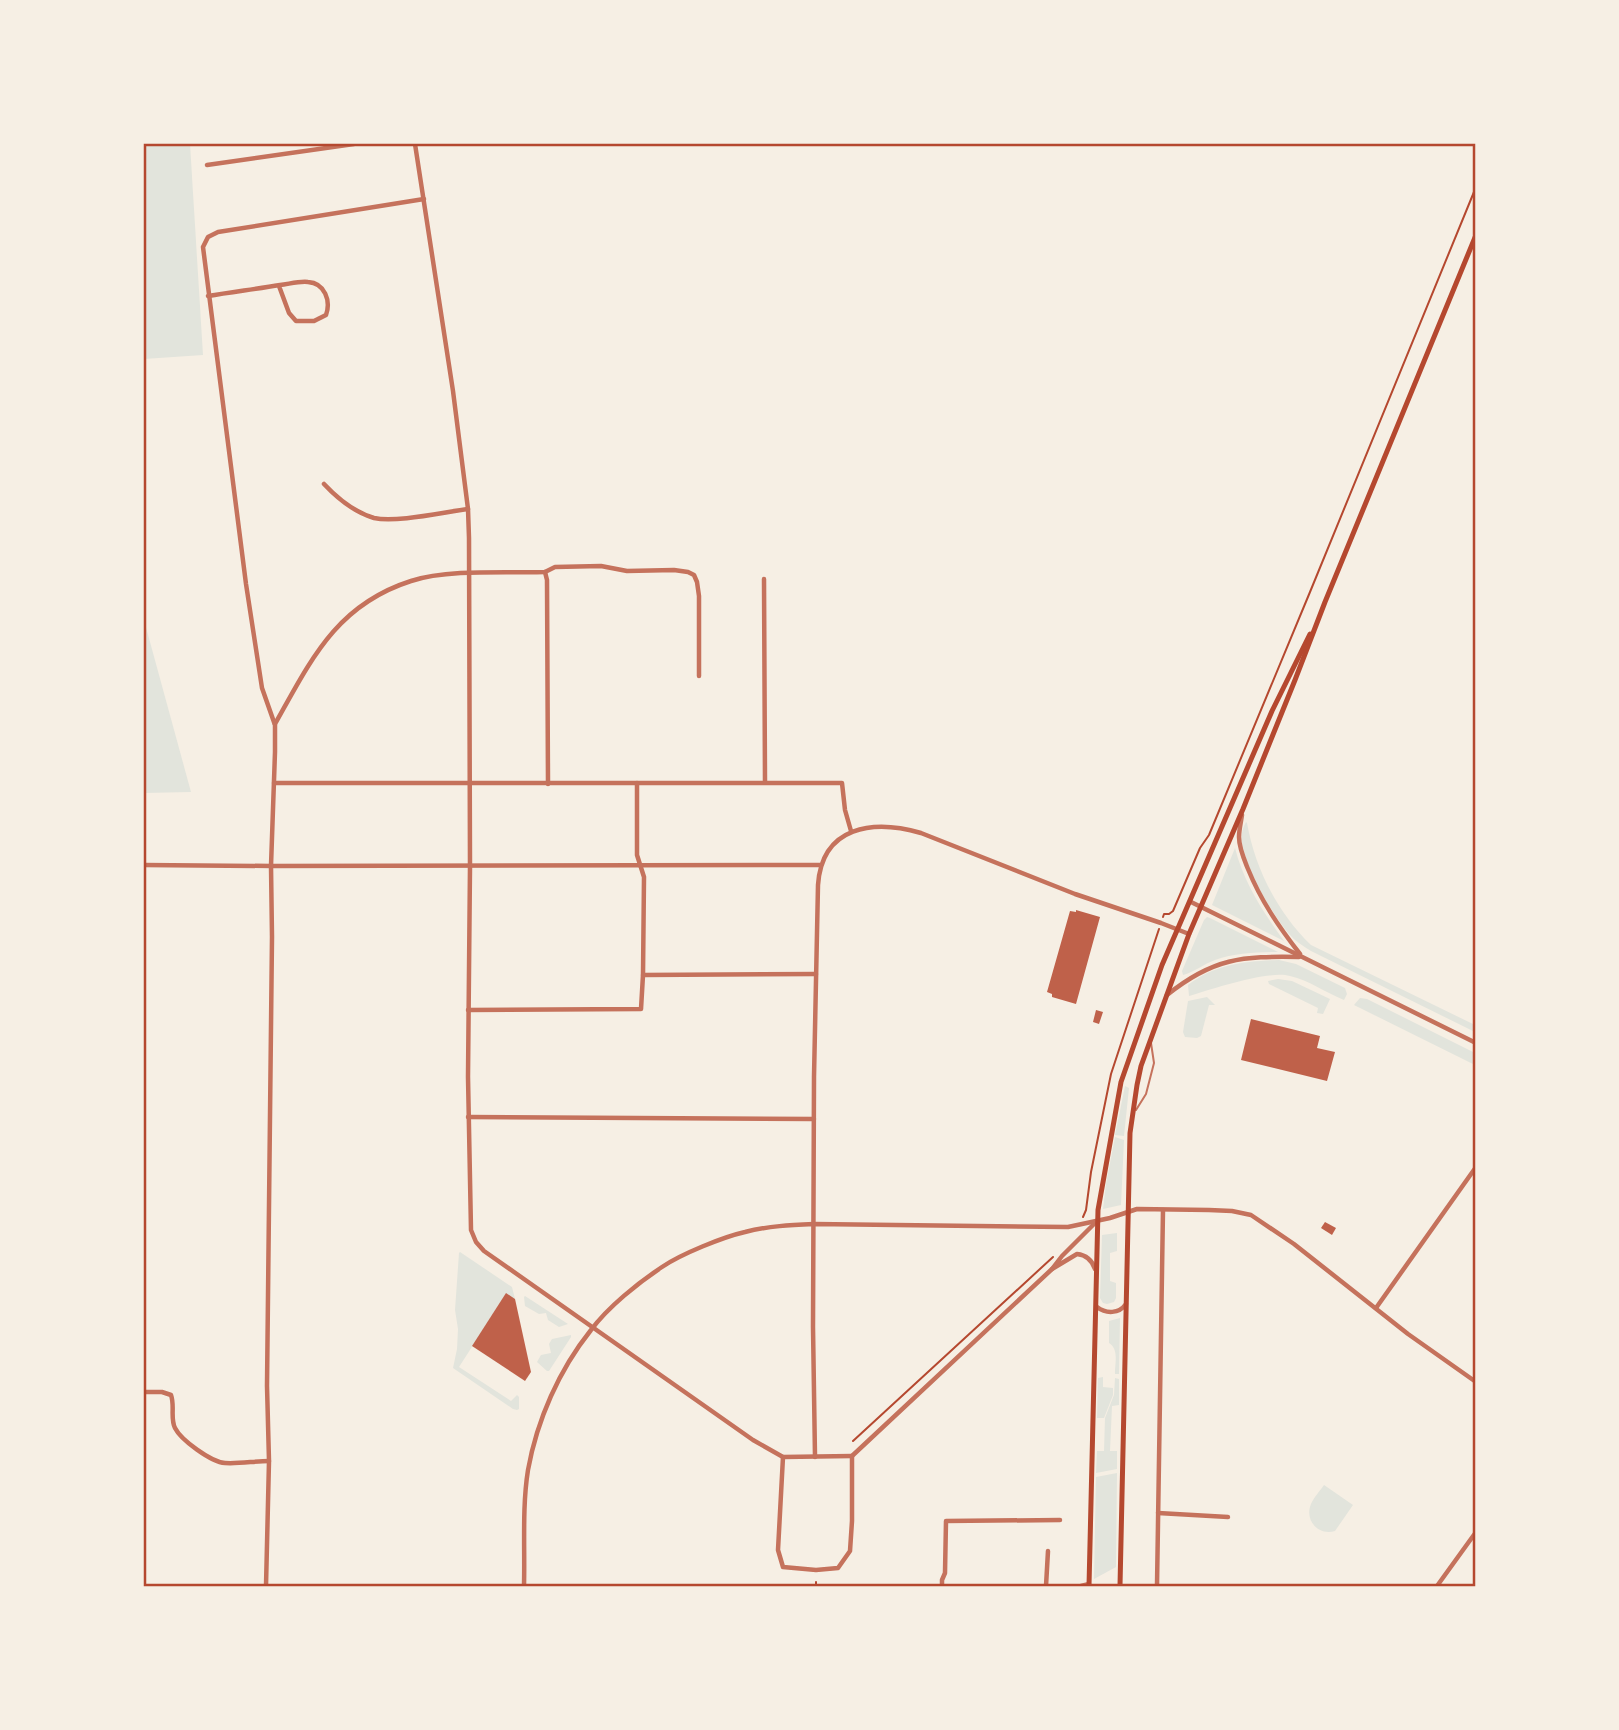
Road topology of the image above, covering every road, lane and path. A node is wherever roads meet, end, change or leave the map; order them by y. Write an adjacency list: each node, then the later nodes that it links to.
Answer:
1 (354, 144): 3 (street)
2 (415, 144): 5 (street)
3 (207, 165)
4 (1475, 187): 24 (path)
5 (424, 199): 8 (street); 10 (street)
6 (1475, 235): 14 (main road)
7 (279, 286): 7 (street); 8 (street)
8 (208, 296): 16 (street)
9 (324, 484): 10 (street)
10 (468, 509): 12 (street)
11 (545, 572): 12 (street); 15 (street); 20 (street)
12 (471, 573): 16 (street); 21 (street)
13 (764, 579): 17 (street)
14 (1325, 602): 22 (main road); 30 (main road)
15 (699, 676)
16 (275, 725): 18 (street)
17 (765, 782): 19 (street); 23 (street)
18 (274, 783): 21 (street); 28 (street)
19 (637, 783): 20 (street); 26 (street)
20 (548, 784): 21 (street)
21 (469, 785): 29 (street)
22 (1243, 809): 31 (main road); 34 (street)
23 (851, 831): 27 (street); 32 (street)
24 (1196, 855)
25 (144, 864): 28 (street)
26 (640, 865): 27 (street); 29 (street); 36 (street)
27 (820, 865): 35 (street)
28 (271, 866): 29 (street); 62 (street)
29 (470, 866): 38 (street)
30 (1191, 902): 31 (street); 32 (main road)
31 (1200, 907): 33 (main road); 34 (street)
32 (1178, 929): 33 (street); 47 (main road)
33 (1189, 934): 37 (main road)
34 (1303, 958): 37 (street); 40 (street)
35 (816, 974): 36 (street); 43 (street)
36 (643, 975): 38 (street)
37 (1167, 996): 39 (main road)
38 (468, 1010): 42 (street)
39 (1151, 1038): 41 (main road); 41 (lane)
40 (1475, 1043)
41 (1133, 1114): 46 (main road)
42 (468, 1117): 43 (street); 55 (street)
43 (814, 1119): 48 (street)
44 (1475, 1167): 54 (street)
45 (1163, 1210): 46 (street); 54 (street); 63 (street)
46 (1128, 1211): 47 (street); 52 (main road)
47 (1098, 1221): 48 (street); 50 (street); 51 (main road)
48 (814, 1224): 55 (street); 60 (street)
49 (1055, 1255): 58 (path)
50 (1052, 1269): 51 (street); 61 (street)
51 (1097, 1283): 53 (main road)
52 (1126, 1304): 53 (street); 76 (main road)
53 (1097, 1307): 69 (main road)
54 (1376, 1308): 56 (street)
55 (592, 1328): 59 (street); 71 (street)
56 (1475, 1382)
57 (144, 1392): 62 (street)
58 (853, 1441)
59 (783, 1457): 60 (street); 61 (street)
60 (815, 1457): 61 (street)
61 (852, 1457)
62 (269, 1461): 70 (street)
63 (1158, 1513): 64 (street); 77 (street)
64 (1228, 1517)
65 (1060, 1520): 73 (street)
66 (1475, 1532): 78 (street)
67 (1048, 1551): 74 (street)
68 (816, 1582): 72 (path)
69 (1089, 1586): 75 (street)
70 (266, 1587)
71 (524, 1587)
72 (816, 1587)
73 (942, 1587)
74 (1046, 1587)
75 (1081, 1587)
76 (1120, 1587)
77 (1157, 1587)
78 (1437, 1587)

